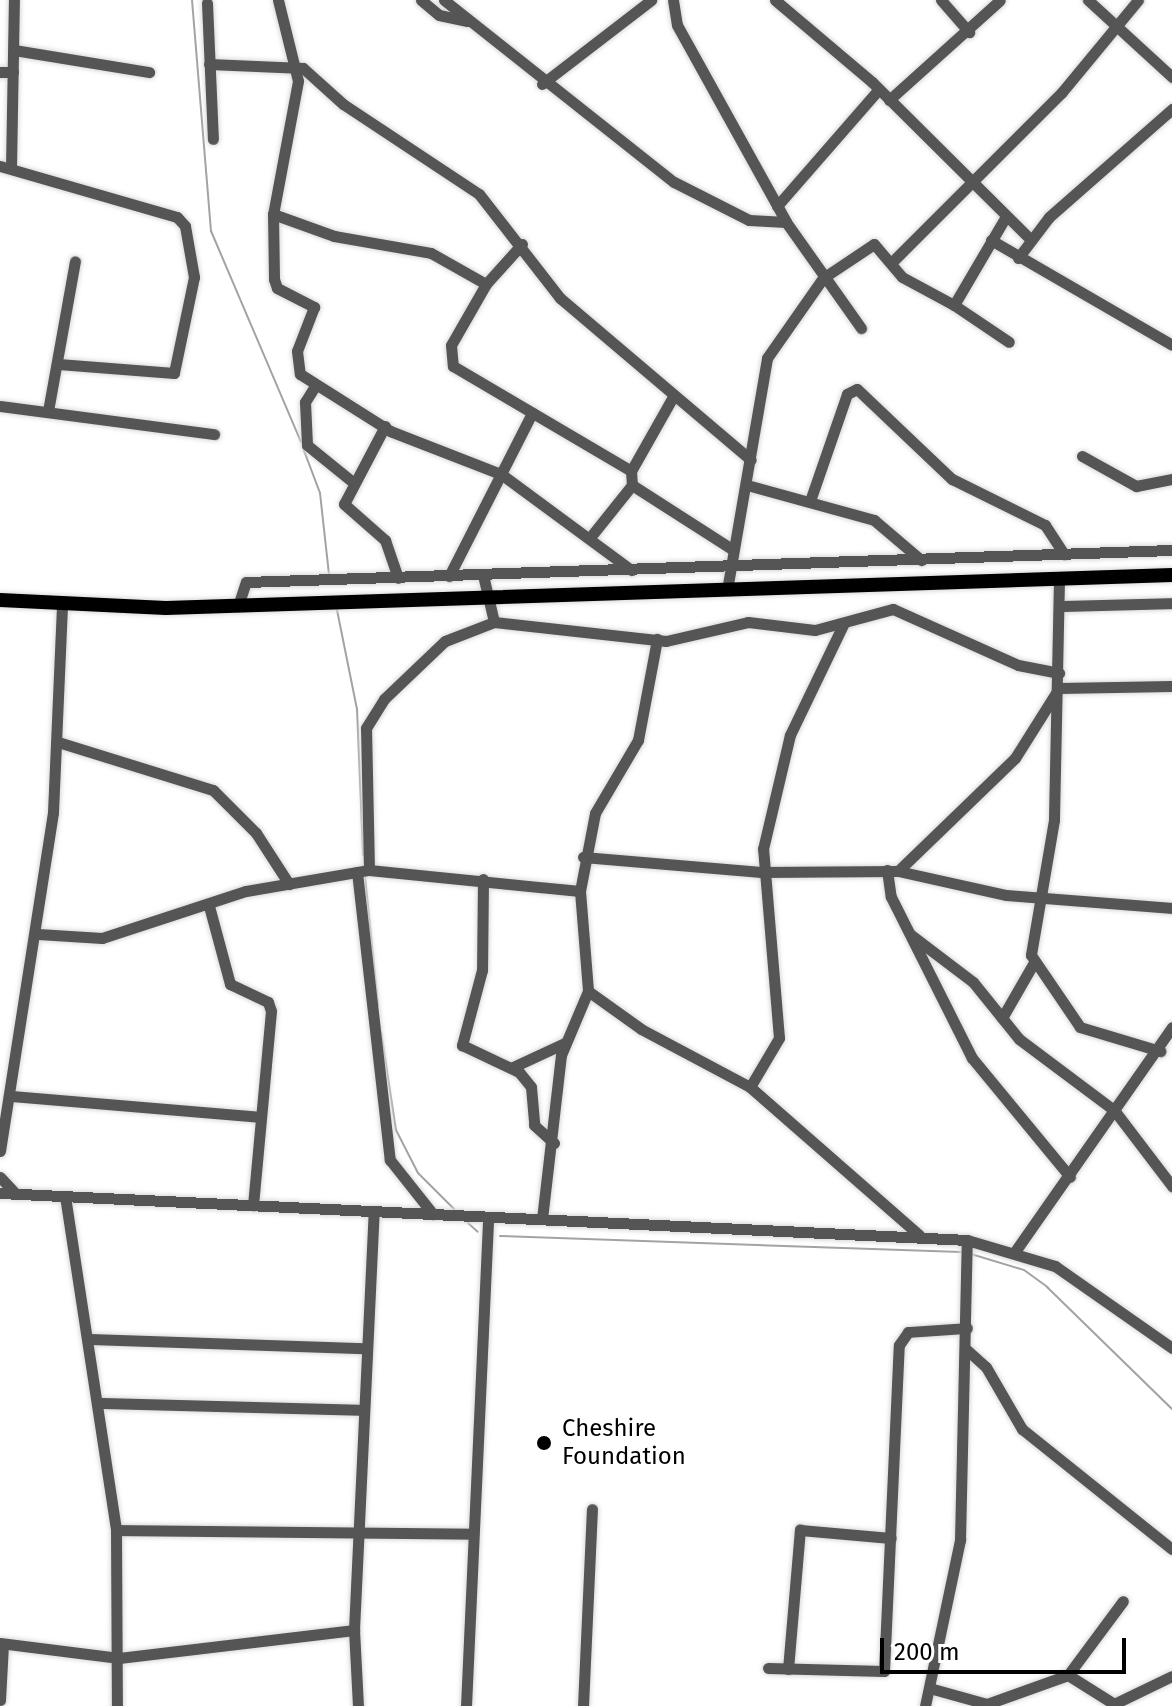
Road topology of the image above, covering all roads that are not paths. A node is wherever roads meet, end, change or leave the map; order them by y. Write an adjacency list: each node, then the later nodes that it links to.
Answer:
1 (14, 0): 17 (street)
2 (278, 0): 18 (street)
3 (421, 0): 14 (street)
4 (651, 0): 24 (street)
5 (686, 0): 13 (street)
6 (775, 0): 25 (street)
7 (941, 0): 16 (street)
8 (1000, 0): 16 (street)
9 (1088, 0): 15 (street)
10 (1138, 0): 15 (street)
11 (207, 3): 19 (street)
12 (452, 3): 14 (street)
13 (673, 6): 31 (street)
14 (467, 21): 24 (street)
15 (1118, 26): 23 (street); 30 (street)
16 (969, 32): 26 (street)
17 (14, 50): 21 (street); 22 (street)
18 (292, 63): 19 (street); 32 (street); 37 (street)
19 (209, 64): 28 (street)
20 (0, 72): 21 (street)
21 (13, 72): 29 (street)
22 (149, 72)
23 (1172, 77)
24 (542, 84): 34 (street)
25 (879, 89): 26 (street); 31 (street)
26 (889, 100): 30 (street)
27 (1172, 109): 35 (street)
28 (213, 139)
29 (5, 167): 47 (street)
30 (968, 183): 33 (street); 40 (street)
31 (777, 206): 34 (street)
32 (273, 214): 42 (street); 48 (street)
33 (1005, 218): 35 (street); 36 (street)
34 (786, 222): 41 (street)
35 (1030, 239): 38 (street)
36 (991, 240): 38 (street); 43 (street)
37 (522, 244): 42 (street); 49 (street)
38 (1018, 258): 46 (street)
39 (75, 261): 47 (street)
40 (892, 262): 41 (street); 43 (street)
41 (823, 278): 44 (street); 56 (street)
42 (486, 284): 52 (street)
43 (954, 305): 45 (street)
44 (861, 328)
45 (1009, 342)
46 (1172, 345)
47 (58, 364): 51 (street)
48 (315, 386): 53 (street); 60 (street)
49 (674, 395): 56 (street); 57 (street)
50 (0, 406): 51 (street)
51 (48, 411): 54 (street)
52 (532, 413): 57 (street); 58 (street)
53 (385, 426): 58 (street); 60 (street)
54 (214, 434)
55 (1082, 456): 59 (street)
56 (751, 460): 62 (street)
57 (631, 471): 61 (street)
58 (501, 474): 64 (street); 73 (street)
59 (1172, 479)
60 (354, 483): 74 (street)
61 (632, 485): 64 (street); 65 (street)
62 (747, 485): 63 (street); 65 (street)
63 (811, 498): 67 (street); 68 (street)
64 (592, 535): 70 (street)
65 (730, 548): 69 (street)
66 (1172, 550): 67 (street)
67 (1064, 554): 68 (street)
68 (921, 560): 69 (street)
69 (729, 567): 70 (street); 76 (street)
70 (631, 570): 71 (street)
71 (483, 575): 73 (street); 77 (street)
72 (1172, 575): 75 (main road)
73 (449, 576): 74 (street)
74 (398, 578): 81 (street)
75 (1059, 579): 76 (main road); 82 (street)
76 (727, 590): 77 (main road)
77 (488, 598): 81 (main road); 83 (street)
78 (0, 600): 80 (main road)
79 (1172, 603): 82 (street)
80 (62, 606): 81 (main road); 89 (street)
81 (238, 606)
82 (1059, 606): 86 (street)
83 (494, 622): 85 (street); 92 (street)
84 (843, 625): 85 (street); 86 (street); 93 (street)
85 (657, 639): 90 (street)
86 (1059, 673): 88 (street)
87 (1172, 686): 88 (street)
88 (1059, 688): 91 (street); 97 (street)
89 (58, 742): 95 (street); 100 (street)
90 (583, 857): 93 (street); 96 (street)
91 (893, 870): 93 (street); 97 (street); 101 (street)
92 (363, 871): 94 (street); 95 (street); 123 (street)
93 (761, 872): 109 (street)
94 (483, 879): 96 (street); 108 (street)
95 (289, 884): 98 (street)
96 (580, 891): 103 (street)
97 (1037, 897): 99 (street); 102 (street)
98 (209, 906): 100 (street); 112 (street)
99 (1172, 908)
100 (38, 934): 110 (street)
101 (911, 935): 104 (street); 116 (street)
102 (1033, 964): 104 (street); 107 (street)
103 (588, 991): 106 (street); 109 (street)
104 (1002, 1018): 111 (street)
105 (1172, 1027): 107 (street)
106 (565, 1043): 108 (street); 113 (street)
107 (1160, 1051): 111 (street)
108 (513, 1067): 113 (street)
109 (750, 1087): 126 (street)
110 (11, 1096): 112 (street); 114 (street)
111 (1114, 1110): 116 (street); 117 (street)
112 (259, 1117): 121 (street)
113 (554, 1143): 125 (street)
114 (0, 1151)
115 (0, 1177): 119 (street)
116 (1070, 1177): 128 (street)
117 (1172, 1186)
118 (0, 1193): 119 (street)
119 (18, 1195): 120 (street)
120 (65, 1196): 121 (street); 130 (street)
121 (253, 1205): 122 (street)
122 (374, 1211): 123 (street); 131 (street)
123 (433, 1214): 124 (street)
124 (488, 1217): 125 (street); 139 (street)
125 (542, 1219): 126 (street)
126 (920, 1236): 127 (street)
127 (967, 1249): 128 (street); 129 (street)
128 (1016, 1250): 132 (street)
129 (967, 1328): 133 (street); 140 (street)
130 (88, 1339): 131 (street); 134 (street)
131 (366, 1348): 135 (street)
132 (1172, 1348)
133 (967, 1350): 141 (street); 150 (street)
134 (99, 1403): 135 (street); 138 (street)
135 (363, 1410): 137 (street)
136 (592, 1509): 155 (street)
137 (359, 1527): 138 (street); 139 (street); 143 (street)
138 (116, 1530): 145 (street)
139 (471, 1534): 154 (street)
140 (891, 1538): 147 (street); 147 (street)
141 (1172, 1549)
142 (1123, 1601): 148 (street)
143 (354, 1630): 145 (street); 153 (street)
144 (2, 1643): 145 (street); 151 (street)
145 (119, 1658): 152 (street)
146 (768, 1668): 147 (street)
147 (788, 1669)
148 (1068, 1675): 149 (street); 150 (street)
149 (1172, 1676)
150 (933, 1689): 156 (street)
151 (0, 1700)
152 (117, 1706)
153 (358, 1706)
154 (466, 1706)
155 (583, 1706)
156 (925, 1706)

